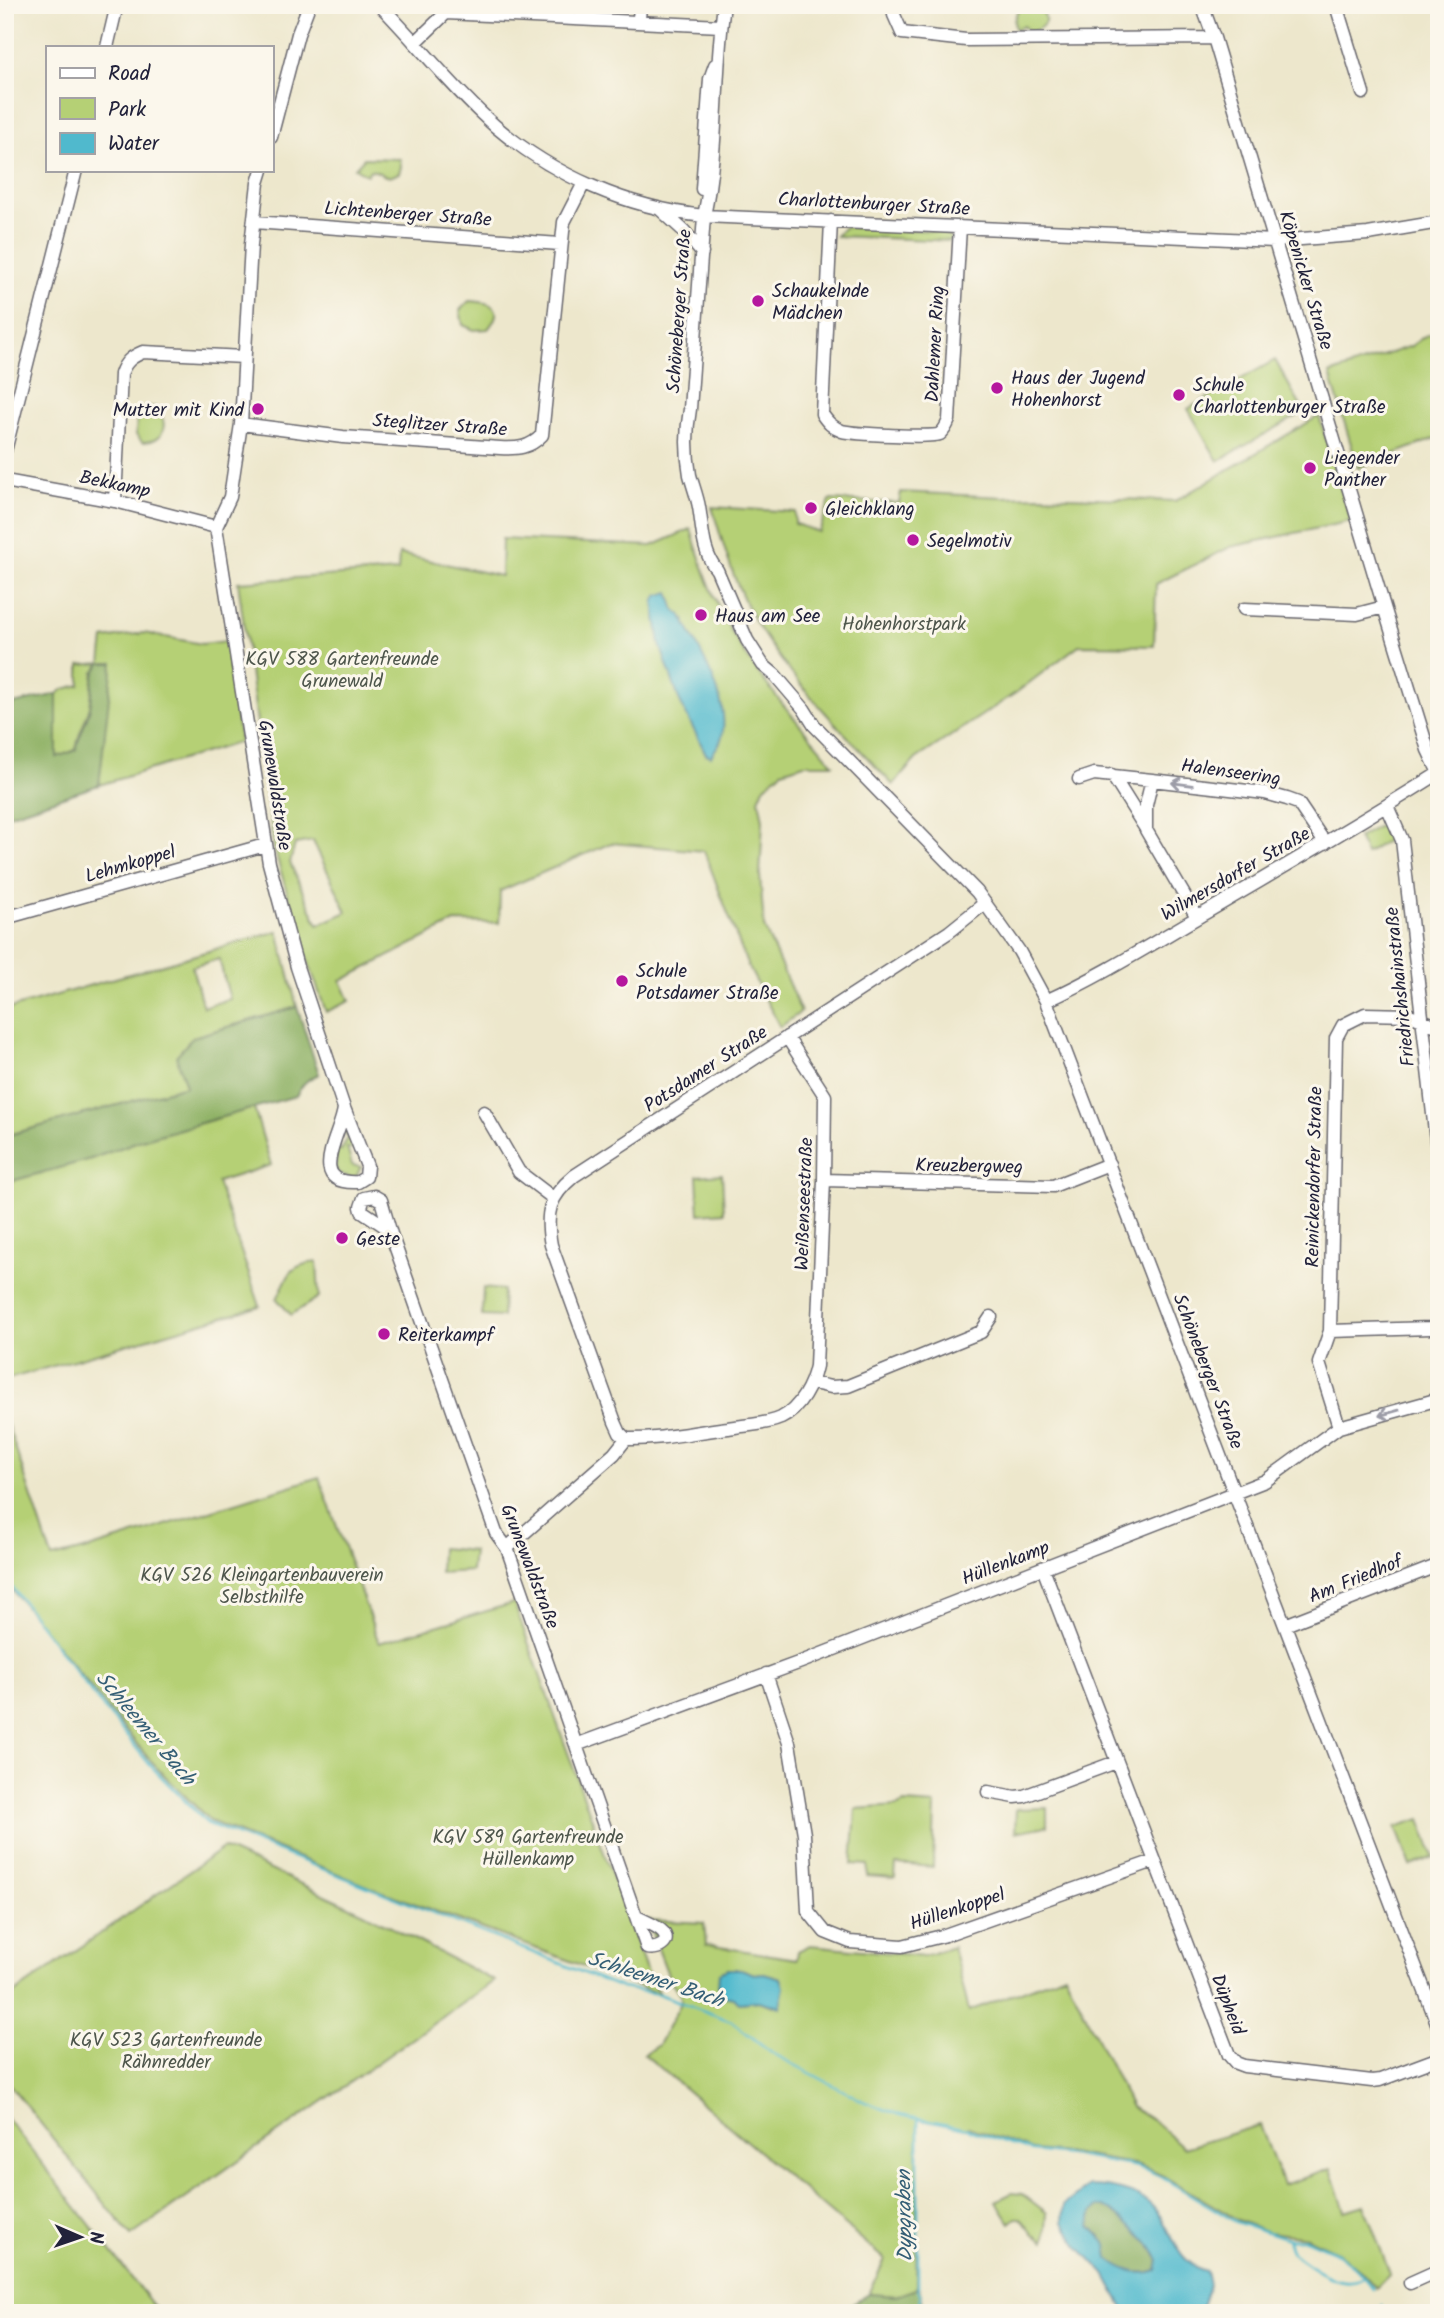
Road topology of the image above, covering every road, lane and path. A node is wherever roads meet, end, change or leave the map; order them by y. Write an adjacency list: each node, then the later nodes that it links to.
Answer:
1 (117, 5): 13 (street)
2 (309, 5): 15 (street)
3 (380, 5): 12 (street, Charlottenburger Straße)
4 (640, 5): 9 (street)
5 (724, 5): 10 (street, Schöneberger Straße)
6 (894, 5): 11 (street)
7 (1202, 5): 11 (street, Köpenicker Straße)
8 (1336, 5): 14 (street)
9 (639, 20): 10 (street); 12 (street)
10 (721, 26): 20 (street, Schöneberger Straße)
11 (1214, 38): 25 (street, Köpenicker Straße)
12 (416, 42): 18 (street, Charlottenburger Straße)
13 (107, 46)
14 (1363, 93)
15 (273, 129)
16 (75, 172): 30 (street)
17 (261, 172): 22 (street)
18 (584, 183): 19 (street, Charlottenburger Straße); 26 (street, Steglitzer Straße)
19 (661, 210): 20 (street, Charlottenburger Straße); 27 (street)
20 (704, 216): 21 (street, Charlottenburger Straße); 27 (street, Schöneberger Straße)
21 (831, 220): 24 (street, Charlottenburger Straße); 24 (street, Dahlemer Ring)
22 (254, 222): 26 (street, Lichtenberger Straße); 28 (street)
23 (1439, 222): 25 (street, Charlottenburger Straße)
24 (960, 226): 25 (street, Charlottenburger Straße)
25 (1275, 241): 34 (street, Köpenicker Straße)
26 (560, 244): 29 (street, Steglitzer Straße)
27 (702, 253): 44 (street, Schöneberger Straße)
28 (244, 356): 29 (street); 32 (street)
29 (240, 424): 33 (street)
30 (5, 451)
31 (5, 481): 32 (street, Bekkamp)
32 (115, 501): 33 (street, Bekkamp)
33 (216, 527): 43 (street, Grunewaldstraße)
34 (1384, 607): 35 (street); 36 (street, Köpenicker Straße)
35 (1244, 609)
36 (1439, 773): 40 (street, Wilmersdorfer Straße)
37 (1112, 775): 38 (street, Halenseering); 39 (street, Halenseering); 41 (street)
38 (1079, 779)
39 (1152, 780): 41 (street, Halenseering); 42 (street, Halenseering, one-way to 39)
40 (1387, 806): 42 (street, Wilmersdorfer Straße); 48 (street, Friedrichshainstraße)
41 (1146, 830): 45 (street)
42 (1325, 843): 45 (street, Wilmersdorfer Straße)
43 (265, 845): 46 (street, Lehmkoppel); 51 (street, Grunewaldstraße)
44 (985, 903): 47 (street, Schöneberger Straße); 50 (street, Potsdamer Straße)
45 (1197, 917): 47 (street, Wilmersdorfer Straße)
46 (5, 918)
47 (1046, 1001): 53 (street, Schöneberger Straße)
48 (1422, 1019): 49 (street, Reinickendorfer Straße); 54 (street, Friedrichshainstraße); 60 (street, Reinickendorfer Straße)
49 (1439, 1025)
50 (787, 1037): 55 (street, Weißenseestraße); 56 (street, Potsdamer Straße)
51 (344, 1108): 51 (street, Grunewaldstraße)
52 (484, 1112): 56 (street)
53 (1109, 1164): 55 (street, Kreuzbergweg); 65 (street, Schöneberger Straße)
54 (1439, 1167)
55 (824, 1180): 61 (street, Weißenseestraße)
56 (554, 1198): 64 (street)
57 (389, 1229): 66 (street, Grunewaldstraße)
58 (991, 1317): 61 (street)
59 (1439, 1323): 60 (street)
60 (1330, 1331): 63 (street, Reinickendorfer Straße)
61 (813, 1382): 64 (street)
62 (1439, 1399): 63 (street, Hüllenkamp, one-way to 63)
63 (1339, 1427): 65 (street, Hüllenkamp)
64 (626, 1439): 66 (street)
65 (1234, 1492): 68 (street, Hüllenkamp); 69 (street, Schöneberger Straße)
66 (507, 1548): 71 (street, Grunewaldstraße)
67 (1439, 1564): 69 (street, Am Friedhof)
68 (1044, 1568): 70 (street, Hüllenkamp); 72 (street, Düpheid)
69 (1285, 1625): 76 (street, Schöneberger Straße)
70 (766, 1674): 71 (street, Hüllenkamp); 74 (street, Hüllenkoppel)
71 (576, 1745): 75 (street, Grunewaldstraße)
72 (1116, 1762): 73 (street); 74 (street, Düpheid)
73 (988, 1792)
74 (1154, 1861): 77 (street, Düpheid)
75 (637, 1917)
76 (1439, 2028)
77 (1439, 2057)
78 (1439, 2270): 79 (street)
79 (1410, 2283)

